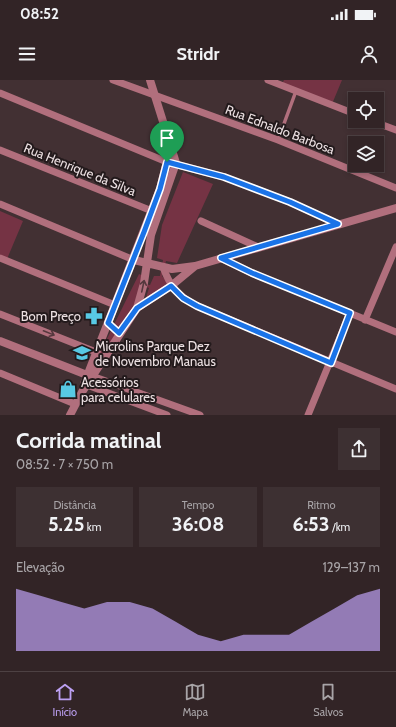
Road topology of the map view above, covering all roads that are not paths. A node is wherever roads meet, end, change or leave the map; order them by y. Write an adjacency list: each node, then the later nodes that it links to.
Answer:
1 (113, 80): 7 (street, Rua Ednaldo Barbosa)
2 (150, 80): 7 (street)
3 (268, 80): 4 (street)
4 (279, 82): 5 (street)
5 (296, 91): 8 (street); 11 (lane)
6 (0, 93): 14 (street)
7 (154, 96): 11 (street, Rua Ednaldo Barbosa); 12 (street)
8 (348, 111)
9 (384, 126): 10 (street)
10 (396, 130)
11 (278, 140): 16 (street, Rua Ednaldo Barbosa)
12 (170, 148): 14 (street); 15 (street)
13 (0, 150): 19 (street, Rua Henrique da Silva)
14 (167, 162): 15 (street); 19 (street)
15 (176, 163): 21 (street); 27 (street)
16 (396, 188)
17 (0, 204): 26 (street)
18 (396, 208): 21 (street)
19 (152, 211): 26 (street)
20 (201, 221): 22 (street)
21 (338, 224): 22 (street)
22 (258, 247): 25 (street)
23 (396, 247): 35 (street)
24 (0, 258): 31 (street)
25 (221, 258): 28 (street); 33 (street)
26 (134, 260): 27 (street); 31 (street)
27 (147, 263): 29 (street); 32 (street, one-way to 27)
28 (194, 266): 29 (street); 30 (street)
29 (162, 267): 30 (street)
30 (171, 286): 32 (street); 41 (street)
31 (115, 305): 36 (street)
32 (137, 308): 38 (street)
33 (350, 313): 35 (street); 41 (street)
34 (0, 314): 40 (street, one-way to 40)
35 (365, 320): 37 (street)
36 (108, 323): 38 (street); 40 (street)
37 (396, 332)
38 (119, 333): 43 (street)
39 (0, 341): 43 (street)
40 (96, 352): 43 (street)
41 (331, 363): 45 (street); 50 (street)
42 (0, 373): 46 (street)
43 (89, 375): 44 (street); 49 (street)
44 (84, 389): 46 (street); 48 (street)
45 (396, 390)
46 (75, 404): 47 (street)
47 (70, 415)
48 (167, 415)
49 (200, 415)
50 (308, 415)

